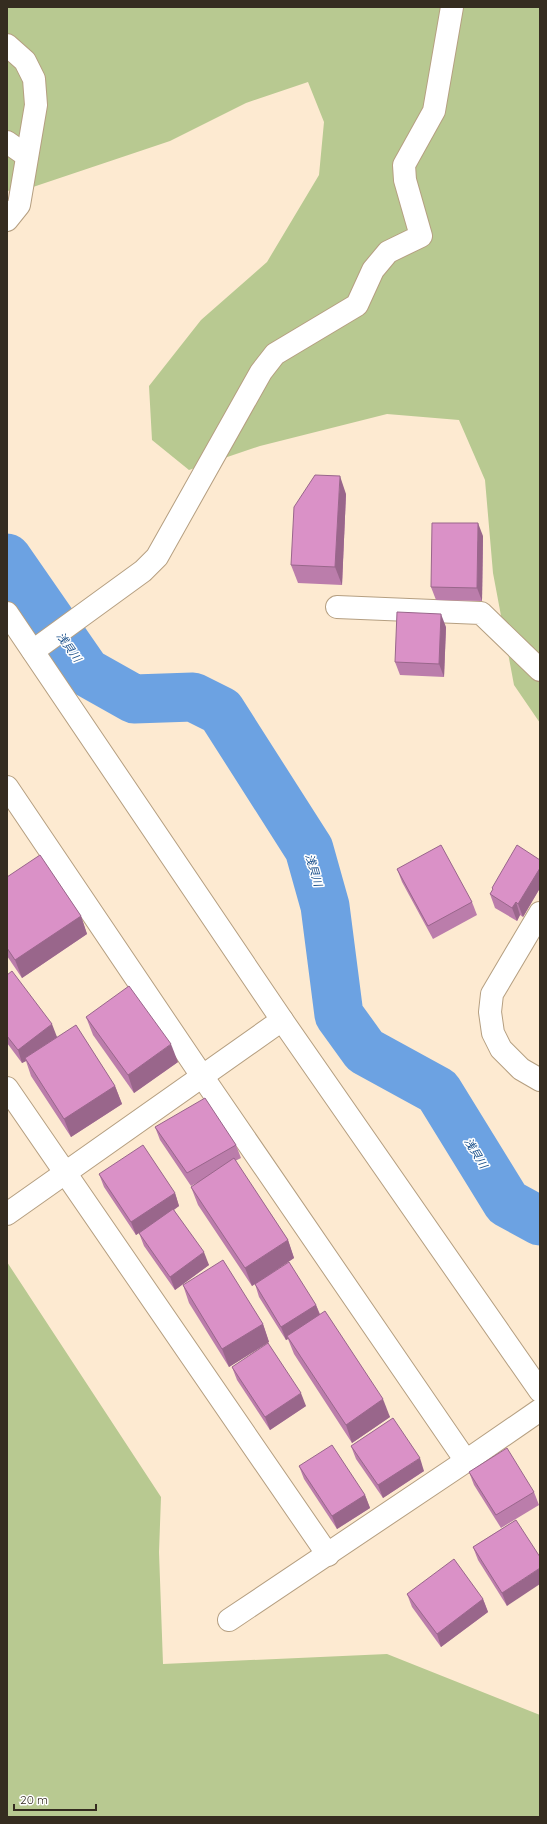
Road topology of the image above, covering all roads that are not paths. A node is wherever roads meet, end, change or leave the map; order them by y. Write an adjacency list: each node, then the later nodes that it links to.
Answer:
1 (452, 7): 8 (street)
2 (7, 45): 4 (street)
3 (7, 142): 4 (street)
4 (27, 156): 5 (street)
5 (7, 220)
6 (337, 607): 9 (street)
7 (7, 613): 8 (street)
8 (33, 651): 12 (street)
9 (540, 670)
10 (7, 787): 13 (street)
11 (540, 913): 14 (street)
12 (282, 1020): 13 (street); 18 (street)
13 (202, 1076): 16 (street); 20 (street)
14 (540, 1080)
15 (7, 1088): 16 (street)
16 (64, 1173): 17 (street); 21 (street)
17 (7, 1214)
18 (540, 1391)
19 (540, 1410): 20 (street)
20 (466, 1461): 21 (street)
21 (328, 1555): 22 (street)
22 (230, 1620)

